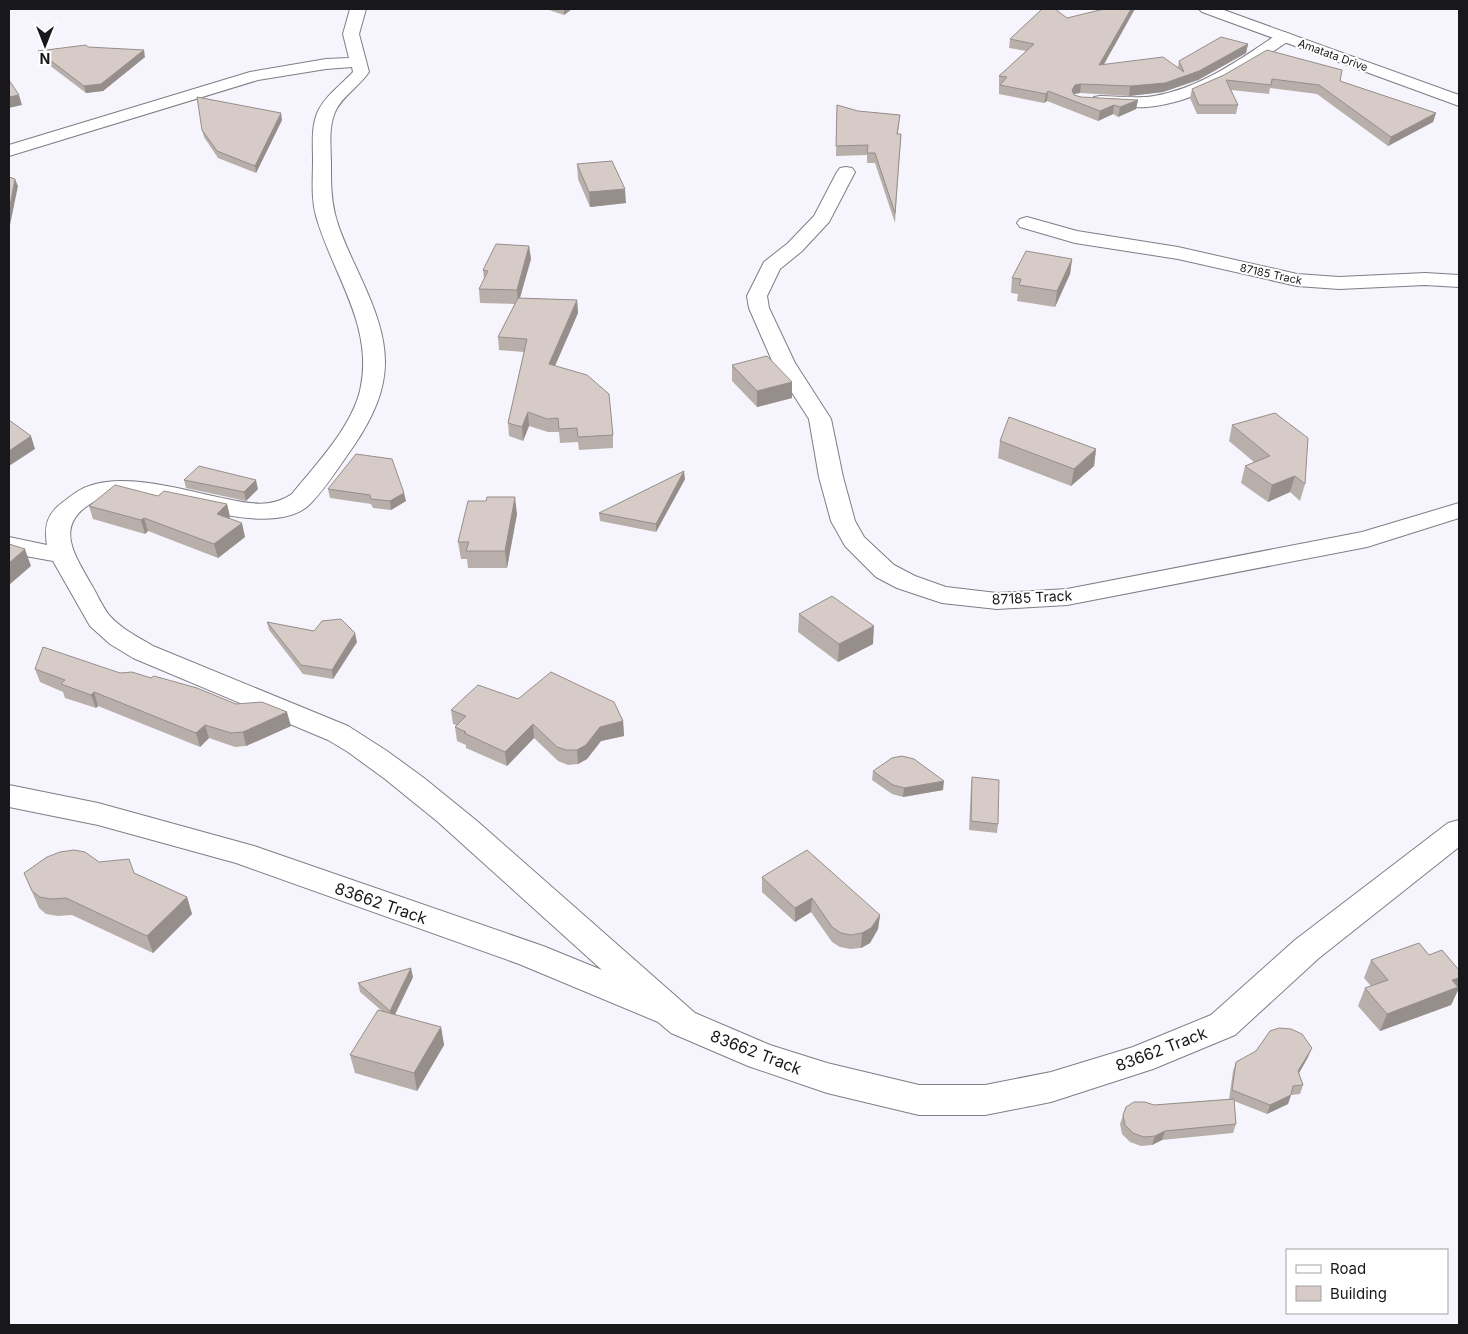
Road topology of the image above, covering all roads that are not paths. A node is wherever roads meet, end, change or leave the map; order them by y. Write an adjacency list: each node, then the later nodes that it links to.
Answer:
1 (358, 9): 4 (street)
2 (1207, 9): 3 (street, Amatata Drive)
3 (1284, 37): 5 (street); 6 (street, Amatata Drive)
4 (359, 62): 7 (street); 13 (street)
5 (1080, 100)
6 (1459, 101)
7 (9, 151)
8 (846, 172): 11 (street, 87185 Track)
9 (1027, 223): 10 (street, 87185 Track)
10 (1459, 280)
11 (1459, 510)
12 (9, 545): 13 (street)
13 (62, 555): 16 (street)
14 (9, 796): 16 (street, 83662 Track)
15 (1459, 831): 16 (street, 83662 Track)
16 (670, 1012)

